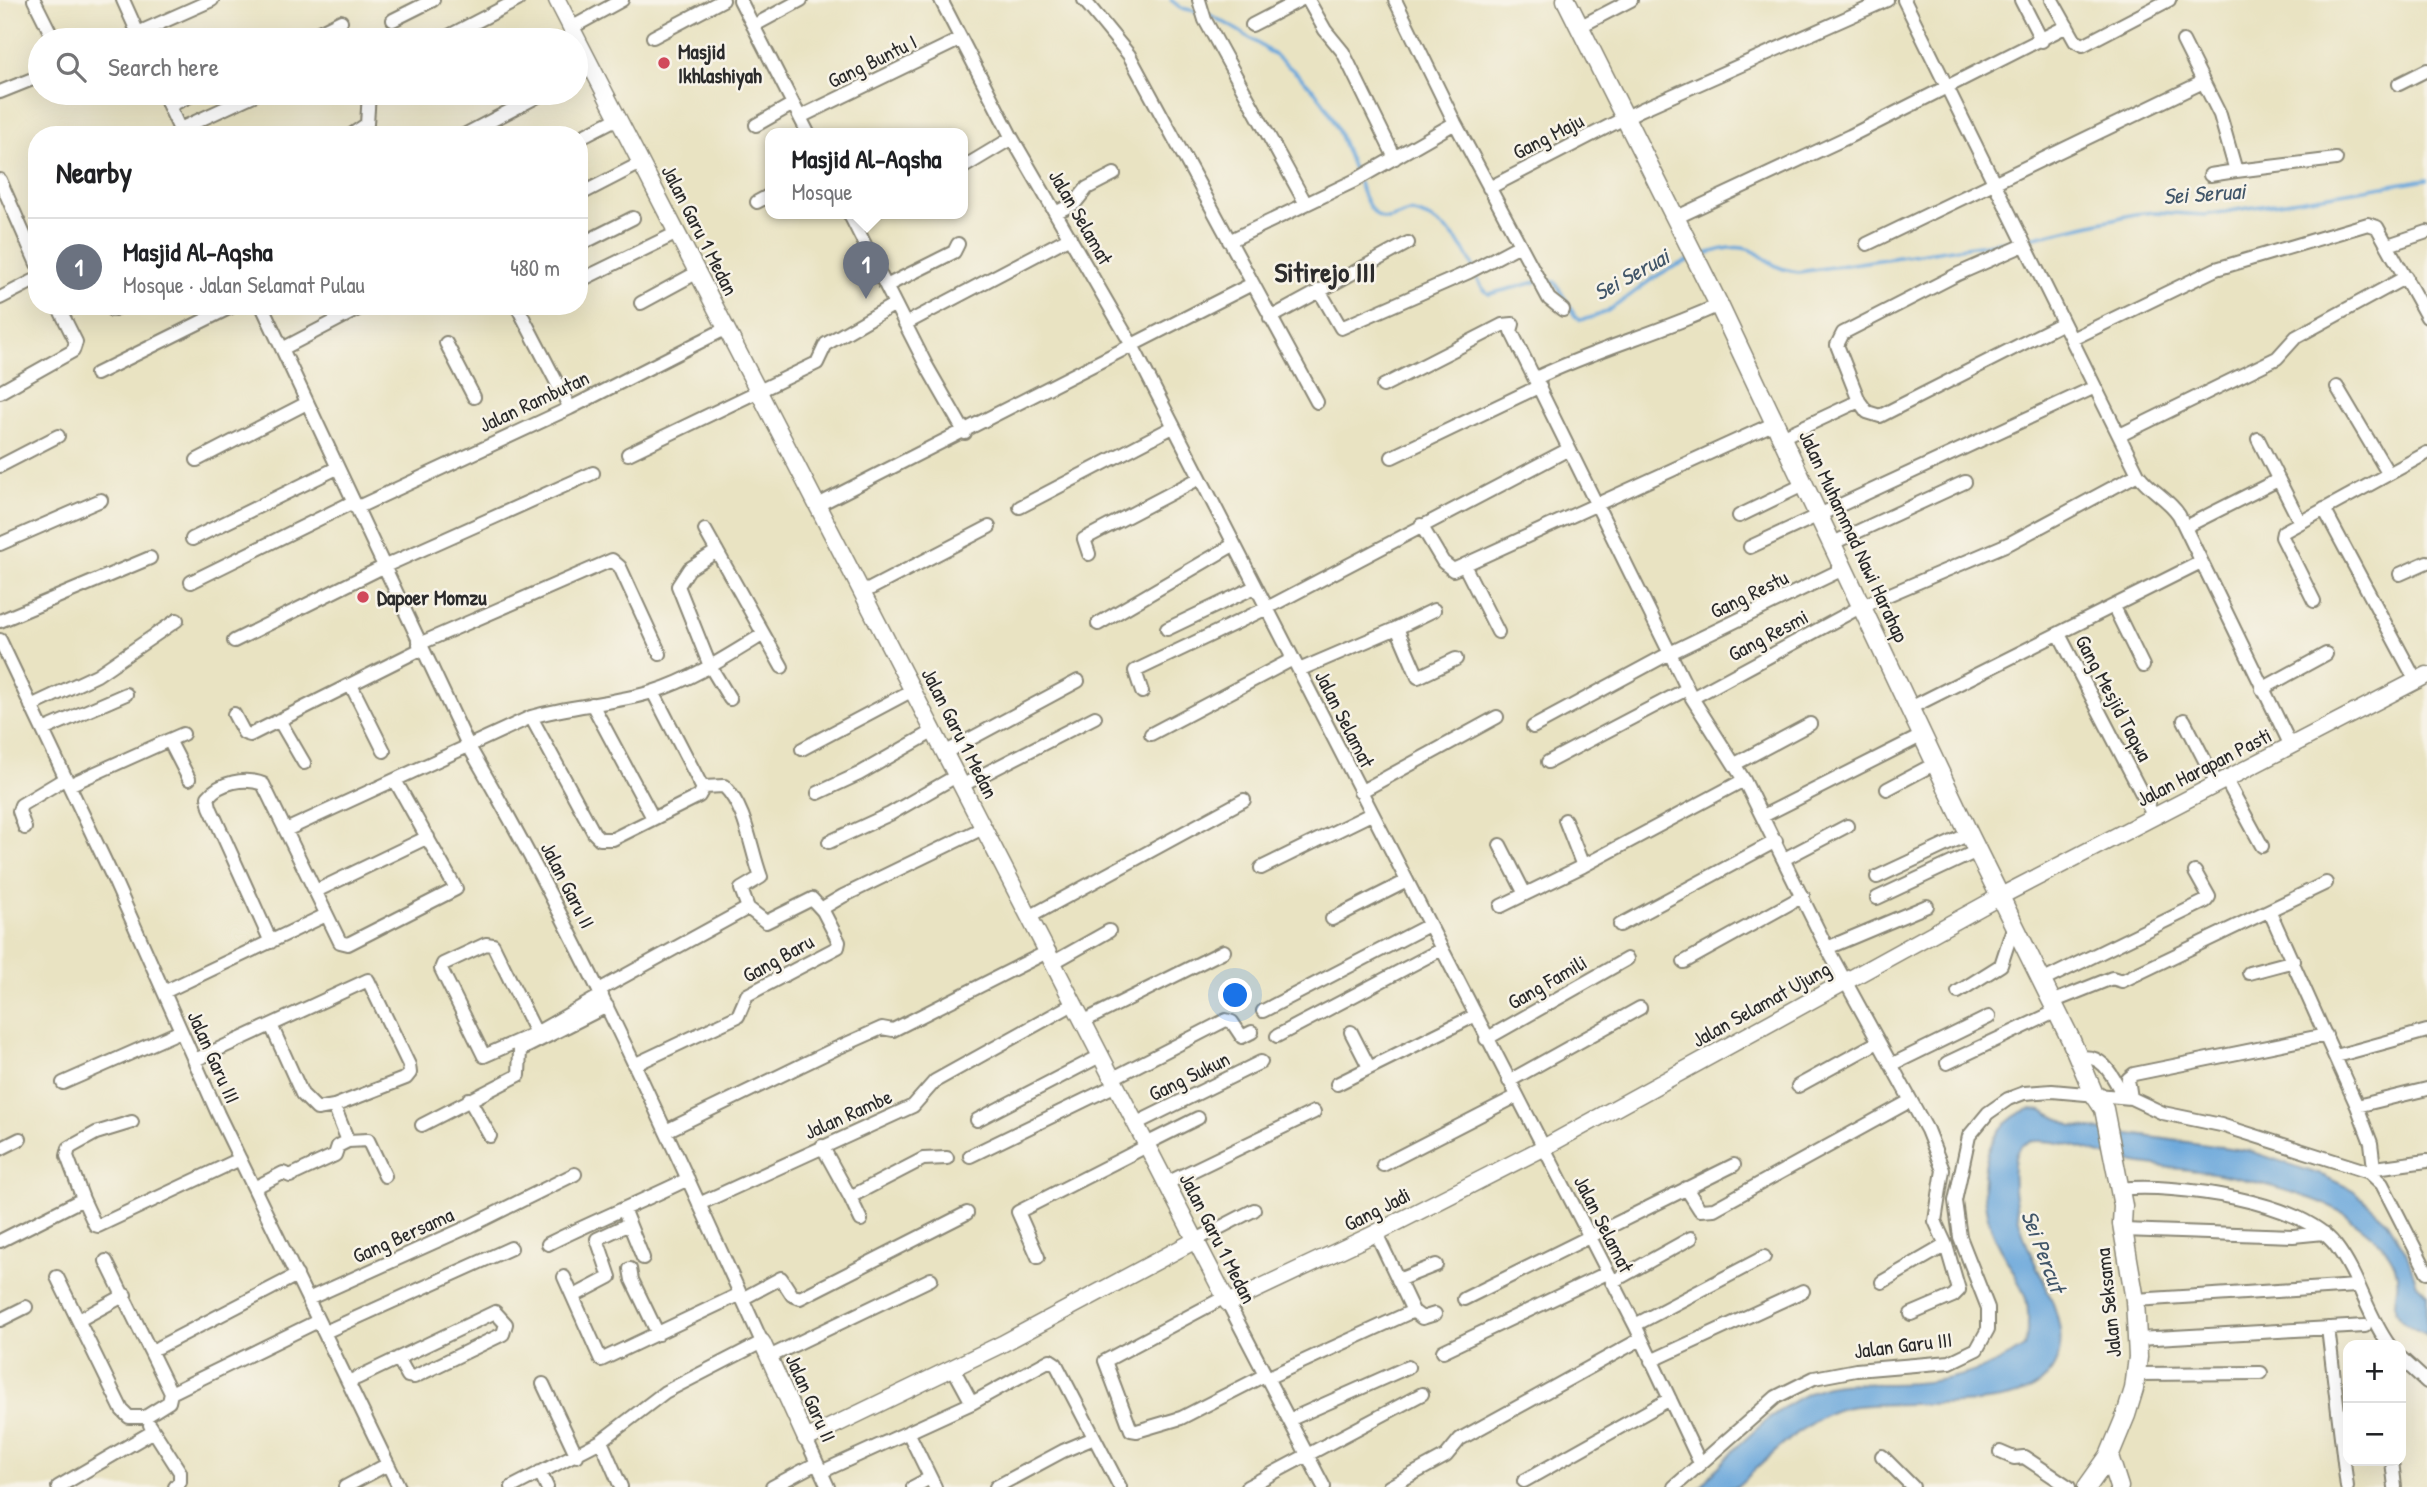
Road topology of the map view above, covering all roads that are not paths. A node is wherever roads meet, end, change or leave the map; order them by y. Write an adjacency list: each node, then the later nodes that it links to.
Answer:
1 (34, 0): 30 (street)
2 (123, 0): 31 (street)
3 (433, 0): 24 (street)
4 (518, 0): 34 (street)
5 (557, 0): 35 (street, Jalan Garu 1 Medan)
6 (622, 0): 35 (street)
7 (723, 0): 36 (street)
8 (740, 0): 27 (street)
9 (801, 0): 27 (street)
10 (941, 0): 37 (street, Jalan Selamat)
11 (1084, 0): 90 (street)
12 (1300, 0): 26 (street)
13 (1308, 0): 66 (street)
14 (1395, 0): 57 (street)
15 (1566, 0): 29 (main road, Jalan Muhammad Nawi Harahap)
16 (1631, 0): 29 (street)
17 (1888, 0): 56 (street, Gang Maju)
18 (1904, 0): 47 (street)
19 (2021, 0): 38 (street)
20 (2052, 0): 28 (street)
21 (2169, 0): 28 (street)
22 (208, 1): 32 (street)
23 (1202, 9): 80 (street)
24 (393, 20)
25 (341, 21): 33 (street)
26 (1252, 25)
27 (753, 26): 49 (street)
28 (2067, 26): 38 (street)
29 (1579, 27): 56 (main road, Jalan Muhammad Nawi Harahap)
30 (48, 28)
31 (136, 28)
32 (157, 28)
33 (327, 28)
34 (464, 28)
35 (571, 28)
36 (653, 37)
37 (961, 39): 54 (street, Gang Buntu I); 65 (street, Jalan Selamat)
38 (2042, 41): 47 (street)
39 (2183, 41): 45 (street)
40 (588, 60): 41 (street, Jalan Garu 1 Medan)
41 (592, 68): 42 (street); 55 (street, Jalan Garu 1 Medan)
42 (588, 70)
43 (2427, 70): 46 (street)
44 (28, 81): 48 (street)
45 (2203, 82): 70 (street); 74 (street)
46 (2399, 84)
47 (1948, 86): 74 (street); 83 (street)
48 (0, 92)
49 (793, 104): 54 (street); 58 (street)
50 (234, 105): 60 (street)
51 (369, 105): 61 (street)
52 (521, 105): 62 (street)
53 (169, 106): 59 (street)
54 (800, 117): 63 (street)
55 (618, 118): 64 (street); 68 (street, Jalan Garu 1 Medan)
56 (1625, 120): 75 (street, Gang Maju); 83 (main road, Jalan Muhammad Nawi Harahap)
57 (1455, 123): 66 (street); 75 (street)
58 (756, 125)
59 (178, 126)
60 (193, 126)
61 (365, 126)
62 (481, 126)
63 (806, 128)
64 (588, 133)
65 (1012, 138): 69 (street); 81 (street, Jalan Selamat)
66 (1395, 158): 80 (street)
67 (2336, 159): 70 (street)
68 (642, 163): 76 (street); 86 (street, Jalan Garu 1 Medan)
69 (968, 164)
70 (2236, 171): 72 (street)
71 (1114, 174): 81 (street)
72 (2210, 175)
73 (0, 180): 78 (street)
74 (1996, 184): 88 (street); 93 (street)
75 (1489, 188): 94 (street)
76 (588, 190)
77 (765, 198): 79 (street)
78 (4, 199): 96 (street)
79 (757, 202)
80 (1306, 204): 90 (street)
81 (1057, 212): 87 (street, Jalan Selamat)
82 (633, 218): 89 (street)
83 (1675, 218): 108 (main road, Jalan Muhammad Nawi Harahap)
84 (852, 219): 102 (street)
85 (2427, 232): 95 (street)
86 (677, 233): 97 (street, Jalan Garu 1 Medan); 98 (street)
87 (1070, 237): 118 (street); 122 (street, Jalan Selamat)
88 (2021, 239): 117 (street); 132 (street)
89 (588, 240)
90 (1229, 241): 101 (street)
91 (1408, 243): 103 (street)
92 (958, 244): 102 (street)
93 (1867, 244)
94 (1520, 245): 103 (street); 109 (street)
95 (2388, 245): 99 (street); 120 (street)
96 (28, 246)
97 (698, 272): 106 (street); 119 (street, Jalan Garu 1 Medan)
98 (588, 277)
99 (2406, 277): 105 (street); 139 (street)
100 (28, 284): 104 (street)
101 (1252, 284): 115 (street); 122 (street)
102 (886, 286): 107 (street)
103 (1319, 290): 115 (street)
104 (0, 298)
105 (2423, 302): 116 (street)
106 (641, 303)
107 (895, 304): 118 (street); 130 (street)
108 (1719, 305): 125 (street); 137 (main road, Jalan Muhammad Nawi Harahap)
109 (1563, 310)
110 (62, 315): 129 (street)
111 (215, 315): 124 (street)
112 (266, 315): 123 (street, Jalan Garu II)
113 (347, 315): 123 (street)
114 (524, 315): 135 (street)
115 (1270, 317): 133 (street)
116 (2427, 317)
117 (2063, 323): 120 (street); 132 (street)
118 (905, 324): 138 (street)
119 (727, 328): 130 (street, Jalan Garu 1 Medan); 135 (street, Jalan Rambutan)
120 (2072, 339): 127 (street)
121 (446, 343): 131 (street)
122 (1133, 347): 136 (street, Jalan Selamat); 138 (street)
123 (282, 349): 134 (street, Jalan Garu II)
124 (96, 374)
125 (1538, 382): 126 (street); 142 (street); 145 (street)
126 (1383, 386)
127 (2095, 387): 139 (street); 162 (street)
128 (2337, 387): 150 (street)
129 (0, 392)
130 (760, 392): 144 (street); 159 (street, Jalan Garu 1 Medan)
131 (474, 397)
132 (1859, 401): 137 (street)
133 (1317, 402)
134 (307, 403): 146 (street); 148 (street, Jalan Garu II)
135 (569, 408): 158 (street, Jalan Rambutan)
136 (1173, 427): 152 (street, Jalan Selamat); 160 (street)
137 (1779, 430): 155 (main road, Jalan Muhammad Nawi Harahap); 157 (street)
138 (965, 433): 159 (street)
139 (2120, 435): 151 (street)
140 (58, 436): 147 (street)
141 (2258, 439): 153 (street)
142 (1569, 449): 157 (street); 165 (street)
143 (2427, 453): 150 (street)
144 (628, 454)
145 (1392, 457)
146 (197, 460)
147 (0, 466)
148 (337, 467): 158 (street, Jalan Garu II); 169 (street)
149 (593, 473): 180 (street)
150 (2388, 473): 161 (street)
151 (2138, 474): 167 (street); 187 (street, Gang Resmi)
152 (1198, 479): 172 (street, Jalan Selamat); 175 (street)
153 (2278, 480): 164 (street); 167 (street)
154 (1965, 482): 170 (street)
155 (1805, 484): 162 (main road, Jalan Muhammad Nawi Harahap); 163 (street)
156 (102, 500): 171 (street)
157 (1595, 504): 179 (street); 202 (street)
158 (354, 505): 180 (street, Jalan Garu II); 183 (street, Jalan Rambutan)
159 (818, 505): 185 (street, Jalan Garu 1 Medan)
160 (1020, 507)
161 (2324, 509): 164 (street); 210 (street)
162 (1820, 514): 170 (main road, Jalan Muhammad Nawi Harahap); 173 (street)
163 (1739, 516)
164 (2300, 522): 186 (street)
165 (1421, 525): 179 (street); 189 (street)
166 (989, 527): 185 (street)
167 (2185, 527): 177 (street)
168 (705, 530): 174 (street)
169 (192, 539)
170 (1833, 543): 181 (main road, Jalan Muhammad Nawi Harahap)
171 (0, 544)
172 (1233, 545): 184 (street, Jalan Selamat); 193 (street)
173 (1750, 547)
174 (717, 551): 198 (street); 207 (street)
175 (1089, 554)
176 (150, 558): 192 (street)
177 (2201, 562): 188 (street); 213 (street)
178 (2427, 562): 182 (street)
179 (1464, 565): 196 (street)
180 (383, 567): 199 (street); 201 (street, Jalan Garu II)
181 (1845, 568): 187 (main road, Jalan Muhammad Nawi Harahap); 202 (street, Gang Restu)
182 (2400, 574)
183 (191, 582)
184 (1255, 587): 189 (street, Jalan Selamat); 195 (street)
185 (864, 592): 214 (street, Jalan Garu 1 Medan)
186 (2314, 601)
187 (1862, 606): 217 (street, Gang Resmi); 222 (main road, Jalan Muhammad Nawi Harahap)
188 (2114, 607): 197 (street); 208 (street)
189 (1267, 608): 206 (street, Jalan Selamat); 216 (street)
190 (1434, 610): 194 (street)
191 (177, 620): 221 (street)
192 (0, 621)
193 (1098, 624)
194 (1397, 628): 205 (street); 206 (street)
195 (1167, 629)
196 (1498, 632)
197 (2059, 634): 222 (street); 259 (street, Gang Mesjid Taqwa)
198 (762, 635): 207 (street); 209 (street)
199 (234, 641)
200 (1, 644): 221 (street, Jalan Garu III)
201 (420, 646): 203 (street); 212 (street); 237 (street, Jalan Garu II)
202 (1670, 653): 217 (street); 230 (street, Gang Restu)
203 (660, 654)
204 (2326, 654): 213 (street)
205 (1456, 659)
206 (1296, 665): 234 (street); 255 (street, Jalan Selamat)
207 (710, 666): 215 (street); 219 (street)
208 (2143, 666)
209 (782, 667)
210 (2421, 678): 238 (street, Jalan Harapan Pasti)
211 (1079, 681): 241 (street)
212 (351, 685): 227 (street); 240 (street)
213 (2262, 689): 238 (street)
214 (913, 690): 232 (street, Jalan Garu 1 Medan); 239 (street)
215 (653, 692): 220 (street); 252 (street)
216 (1142, 692)
217 (1690, 693): 242 (street, Gang Resmi); 245 (street)
218 (126, 694): 231 (street)
219 (730, 699)
220 (592, 704): 224 (street); 260 (street)
221 (31, 706): 231 (street, Jalan Garu III)
222 (1910, 708): 235 (main road, Jalan Muhammad Nawi Harahap)
223 (234, 714): 227 (street)
224 (531, 717): 237 (street); 260 (street)
225 (1095, 717): 247 (street)
226 (1497, 717): 255 (street)
227 (279, 720): 243 (street)
228 (2184, 720): 251 (street)
229 (1810, 724): 245 (street)
230 (1533, 727)
231 (43, 730): 249 (street, Jalan Garu III)
232 (934, 731): 241 (street, Jalan Garu 1 Medan); 254 (street)
233 (183, 734): 236 (street)
234 (1151, 734)
235 (1923, 735): 244 (main road, Jalan Muhammad Nawi Harahap); 258 (street)
236 (169, 740): 246 (street); 249 (street)
237 (468, 745): 250 (street); 310 (street, Jalan Garu II)
238 (2291, 746): 251 (street, Jalan Harapan Pasti)
239 (802, 749)
240 (384, 751)
241 (946, 752): 247 (street, Jalan Garu 1 Medan)
242 (1548, 762)
243 (304, 763)
244 (1936, 763): 253 (street); 266 (main road, Jalan Muhammad Nawi Harahap)
245 (1735, 764): 248 (street)
246 (189, 779)
247 (961, 780): 263 (street, Jalan Garu 1 Medan); 269 (street)
248 (1744, 780): 258 (street); 274 (street)
249 (67, 781): 264 (street); 308 (street, Jalan Garu III)
250 (396, 782): 265 (street); 267 (street)
251 (2222, 782): 259 (street, Jalan Harapan Pasti); 271 (street)
252 (703, 787): 260 (street); 287 (street)
253 (1887, 789)
254 (818, 793)
255 (1360, 793): 257 (street, Jalan Selamat)
256 (1244, 800): 291 (street)
257 (1371, 814): 275 (street); 278 (street, Jalan Selamat)
258 (1763, 816): 268 (street)
259 (2154, 817): 283 (street, Jalan Harapan Pasti)
260 (653, 818)
261 (1564, 820): 274 (street)
262 (1847, 826): 273 (street)
263 (985, 827): 288 (street); 291 (street, Jalan Garu 1 Medan)
264 (25, 828)
265 (286, 830): 280 (street); 297 (street)
266 (1969, 834): 272 (main road, Jalan Muhammad Nawi Harahap); 277 (street)
267 (428, 837): 280 (street); 290 (street)
268 (1776, 841): 273 (street); 293 (street)
269 (829, 842)
270 (1500, 845): 281 (street)
271 (2262, 846)
272 (1978, 852): 283 (main road, Jalan Muhammad Nawi Harahap); 284 (street)
273 (1784, 859): 282 (street)
274 (1583, 866): 281 (street)
275 (1261, 868)
276 (2196, 872): 306 (street)
277 (1877, 877)
278 (1405, 882): 292 (street); 295 (street, Jalan Selamat)
279 (2326, 883): 289 (street)
280 (316, 891): 290 (street)
281 (1525, 894): 285 (street)
282 (1803, 896): 298 (street); 304 (street)
283 (1999, 897): 294 (main road, Jalan Muhammad Nawi Harahap); 307 (street, Jalan Selamat Ujung)
284 (1877, 898)
285 (1501, 906)
286 (1927, 906): 298 (street)
287 (748, 908): 288 (street); 310 (street)
288 (823, 911): 334 (street, Gang Baru)
289 (2270, 912): 303 (street); 312 (street)
290 (326, 915): 297 (street)
291 (1031, 916): 301 (street, Jalan Garu 1 Medan)
292 (1332, 919)
293 (1620, 925)
294 (2014, 925): 306 (main road, Jalan Muhammad Nawi Harahap); 309 (street)
295 (1427, 926): 299 (street, Jalan Selamat); 314 (street)
296 (1109, 931): 301 (street)
297 (271, 942): 308 (street)
298 (1827, 948): 307 (street)
299 (1440, 950): 315 (street, Jalan Selamat); 325 (street)
300 (1223, 951): 317 (street)
301 (1052, 957): 311 (street, Jalan Garu 1 Medan); 356 (street)
302 (1627, 959): 326 (street, Gang Famili)
303 (2294, 961): 305 (street); 324 (street)
304 (1684, 962)
305 (2249, 973)
306 (2042, 981): 312 (main road, Jalan Muhammad Nawi Harahap)
307 (1846, 982): 327 (street); 362 (street, Jalan Selamat Ujung)
308 (164, 992): 319 (street, Jalan Garu III)
309 (1958, 992)
310 (603, 997): 323 (street); 334 (street, Jalan Garu II); 345 (street)
311 (1075, 1003): 317 (street, Jalan Garu 1 Medan); 361 (street, Jalan Rambe)
312 (2054, 1006): 330 (main road, Jalan Muhammad Nawi Harahap); 333 (street)
313 (1640, 1008): 337 (street)
314 (1263, 1011)
315 (1474, 1016): 326 (street, Jalan Selamat); 336 (street)
316 (1989, 1017): 335 (street)
317 (1084, 1021): 328 (street, Jalan Garu 1 Medan)
318 (271, 1025): 331 (street); 348 (street); 348 (street)
319 (181, 1031): 331 (street, Jalan Garu III); 339 (street)
320 (2427, 1031): 329 (street)
321 (1252, 1032): 338 (street)
322 (1351, 1032): 336 (street)
323 (536, 1033): 323 (street)
324 (2326, 1035): 329 (street); 344 (street)
325 (1277, 1036)
326 (1486, 1039): 337 (street, Jalan Selamat)
327 (1878, 1042): 335 (street); 341 (street)
328 (1102, 1055): 338 (street, Jalan Garu 1 Medan); 352 (street)
329 (2336, 1056): 349 (street)
330 (2079, 1058): 344 (street); 347 (main road, Jalan Muhammad Nawi Harahap)
331 (195, 1060): 366 (street, Jalan Garu III)
332 (1261, 1062): 354 (street, Gang Sukun)
333 (1947, 1063)
334 (634, 1065): 356 (street, Jalan Garu II)
335 (1891, 1065): 346 (street)
336 (1369, 1067): 340 (street)
337 (1509, 1081): 343 (street, Jalan Selamat)
338 (1114, 1082): 354 (street, Jalan Garu 1 Medan); 364 (street)
339 (63, 1083)
340 (1336, 1084)
341 (1798, 1086)
342 (2427, 1089): 349 (street)
343 (1517, 1096): 362 (street, Jalan Selamat); 368 (street)
344 (2128, 1098): 347 (street, Jalan Garu III); 370 (street)
345 (469, 1099): 355 (street); 357 (street)
346 (1910, 1101): 377 (street); 394 (street)
347 (2097, 1104): 374 (main road, Jalan Seksama); 466 (street, Jalan Garu III)
348 (334, 1106): 359 (street)
349 (2357, 1106): 370 (street)
350 (1314, 1112): 375 (street)
351 (1198, 1118): 360 (street)
352 (977, 1120)
353 (132, 1122): 379 (street)
354 (1135, 1124): 360 (street, Jalan Garu 1 Medan)
355 (422, 1125)
356 (666, 1131): 373 (street, Jalan Garu II)
357 (490, 1136)
358 (20, 1139): 363 (street)
359 (348, 1141): 372 (street); 376 (street)
360 (1146, 1145): 375 (street, Jalan Garu 1 Medan); 396 (street)
361 (822, 1146): 378 (street); 380 (street, Jalan Rambe)
362 (1543, 1148): 387 (street, Gang Jadi); 389 (street, Jalan Selamat)
363 (0, 1149)
364 (970, 1156)
365 (947, 1158): 378 (street)
366 (240, 1159): 376 (street, Jalan Garu III); 379 (street)
367 (2427, 1161): 370 (street)
368 (1382, 1165)
369 (1734, 1165): 377 (street)
370 (2375, 1172): 402 (street)
371 (576, 1174): 415 (street, Gang Bersama)
372 (385, 1176)
373 (688, 1179): 380 (street, Jalan Garu II); 393 (street)
374 (2114, 1179): 386 (main road, Jalan Seksama); 388 (street)
375 (1167, 1183): 391 (street, Jalan Garu 1 Medan)
376 (254, 1188): 403 (street, Jalan Garu III)
377 (1686, 1188): 389 (street)
378 (850, 1197): 384 (street)
379 (83, 1199): 392 (street)
380 (699, 1204): 414 (street, Jalan Garu II)
381 (623, 1210): 385 (street)
382 (1254, 1210): 391 (street)
383 (967, 1213): 414 (street)
384 (861, 1220)
385 (629, 1224): 398 (street); 413 (street)
386 (2122, 1227): 388 (street); 418 (main road, Jalan Seksama)
387 (1376, 1233): 408 (street); 417 (street, Gang Jadi)
388 (2324, 1233): 410 (street)
389 (1588, 1236): 406 (street, Jalan Selamat); 416 (street)
390 (1691, 1238): 406 (street)
391 (1196, 1240): 417 (street, Jalan Garu 1 Medan); 443 (street)
392 (0, 1241)
393 (548, 1244)
394 (1946, 1245): 409 (street); 422 (street)
395 (511, 1248): 427 (street)
396 (1038, 1257)
397 (1764, 1257): 425 (street)
398 (643, 1258)
399 (107, 1261): 412 (street)
400 (1436, 1265): 408 (street)
401 (630, 1269): 429 (street)
402 (2427, 1272)
403 (297, 1275): 415 (street, Jalan Garu III); 435 (street)
404 (57, 1277): 424 (street)
405 (564, 1277): 413 (street)
406 (1610, 1277): 425 (street, Jalan Selamat); 436 (street)
407 (931, 1279): 437 (street)
408 (1398, 1280): 420 (street)
409 (1882, 1282)
410 (2356, 1286): 418 (street); 433 (street)
411 (1803, 1291): 440 (street)
412 (125, 1295): 424 (street); 450 (street)
413 (574, 1296): 429 (street)
414 (741, 1297): 429 (street); 434 (street, Jalan Garu II)
415 (308, 1299): 427 (street, Jalan Garu III)
416 (1464, 1299)
417 (1226, 1300): 446 (street, Jalan Garu 1 Medan); 446 (street)
418 (2135, 1300): 432 (main road, Jalan Seksama)
419 (26, 1307): 423 (street)
420 (1413, 1311): 421 (street); 446 (street)
421 (1435, 1314)
422 (1911, 1314)
423 (0, 1320)
424 (79, 1320): 454 (street)
425 (1634, 1325): 431 (street, Jalan Selamat)
426 (2365, 1326): 428 (street)
427 (322, 1327): 447 (street, Jalan Garu III); 450 (street)
428 (2328, 1328): 432 (street); 493 (street)
429 (658, 1334)
430 (442, 1337): 438 (street); 439 (street); 439 (street)
431 (1641, 1339): 440 (street, Jalan Selamat); 488 (street)
432 (2138, 1339): 445 (main road, Jalan Seksama)
433 (2386, 1340)
434 (762, 1342): 437 (street, Jalan Garu II); 460 (street)
435 (159, 1347)
436 (1443, 1351)
437 (769, 1357): 459 (street, Jalan Garu II)
438 (398, 1358): 439 (street); 447 (street)
439 (455, 1359)
440 (1651, 1361): 452 (street, Jalan Selamat)
441 (2406, 1363): 448 (street)
442 (1408, 1367): 455 (street)
443 (953, 1368): 453 (street); 459 (street)
444 (2261, 1373): 445 (street)
445 (2137, 1374): 463 (main road, Jalan Seksama)
446 (1266, 1377): 455 (street, Jalan Garu 1 Medan)
447 (350, 1381): 467 (street, Jalan Garu III)
448 (2427, 1382)
449 (543, 1384): 464 (street)
450 (170, 1393): 454 (street)
451 (1422, 1394): 462 (street)
452 (1670, 1399): 466 (street, Jalan Selamat); 471 (street)
453 (972, 1403): 457 (street); 458 (street)
454 (145, 1417): 456 (street)
455 (1289, 1420): 462 (street, Jalan Garu 1 Medan)
456 (154, 1431): 474 (street); 475 (street)
457 (908, 1432): 469 (street); 472 (street)
458 (1094, 1438): 484 (street); 485 (street)
459 (806, 1439): 469 (street, Jalan Garu II)
460 (601, 1441): 464 (street); 480 (street)
461 (2000, 1452): 490 (street)
462 (1308, 1455): 486 (street); 487 (street, Jalan Garu 1 Medan)
463 (2109, 1455): 491 (main road, Jalan Seksama); 492 (main road)
464 (577, 1456): 470 (street)
465 (1882, 1456): 489 (street)
466 (1700, 1463): 473 (street, Jalan Garu III)
467 (388, 1464): 476 (street); 477 (street, Jalan Garu III)
468 (2393, 1466): 494 (street)
469 (819, 1468): 481 (street); 482 (street, Jalan Garu II)
470 (540, 1472): 478 (street); 479 (street)
471 (1524, 1482)
472 (932, 1483): 483 (street)
473 (1673, 1485)
474 (58, 1487)
475 (175, 1487)
476 (345, 1487)
477 (399, 1487)
478 (512, 1487)
479 (547, 1487)
480 (621, 1487)
481 (772, 1487)
482 (828, 1487)
483 (913, 1487)
484 (996, 1487)
485 (1120, 1487)
486 (1248, 1487)
487 (1324, 1487)
488 (1389, 1487)
489 (1913, 1487)
490 (2069, 1487)
491 (2087, 1487)
492 (2119, 1487)
493 (2347, 1487)
494 (2395, 1487)

